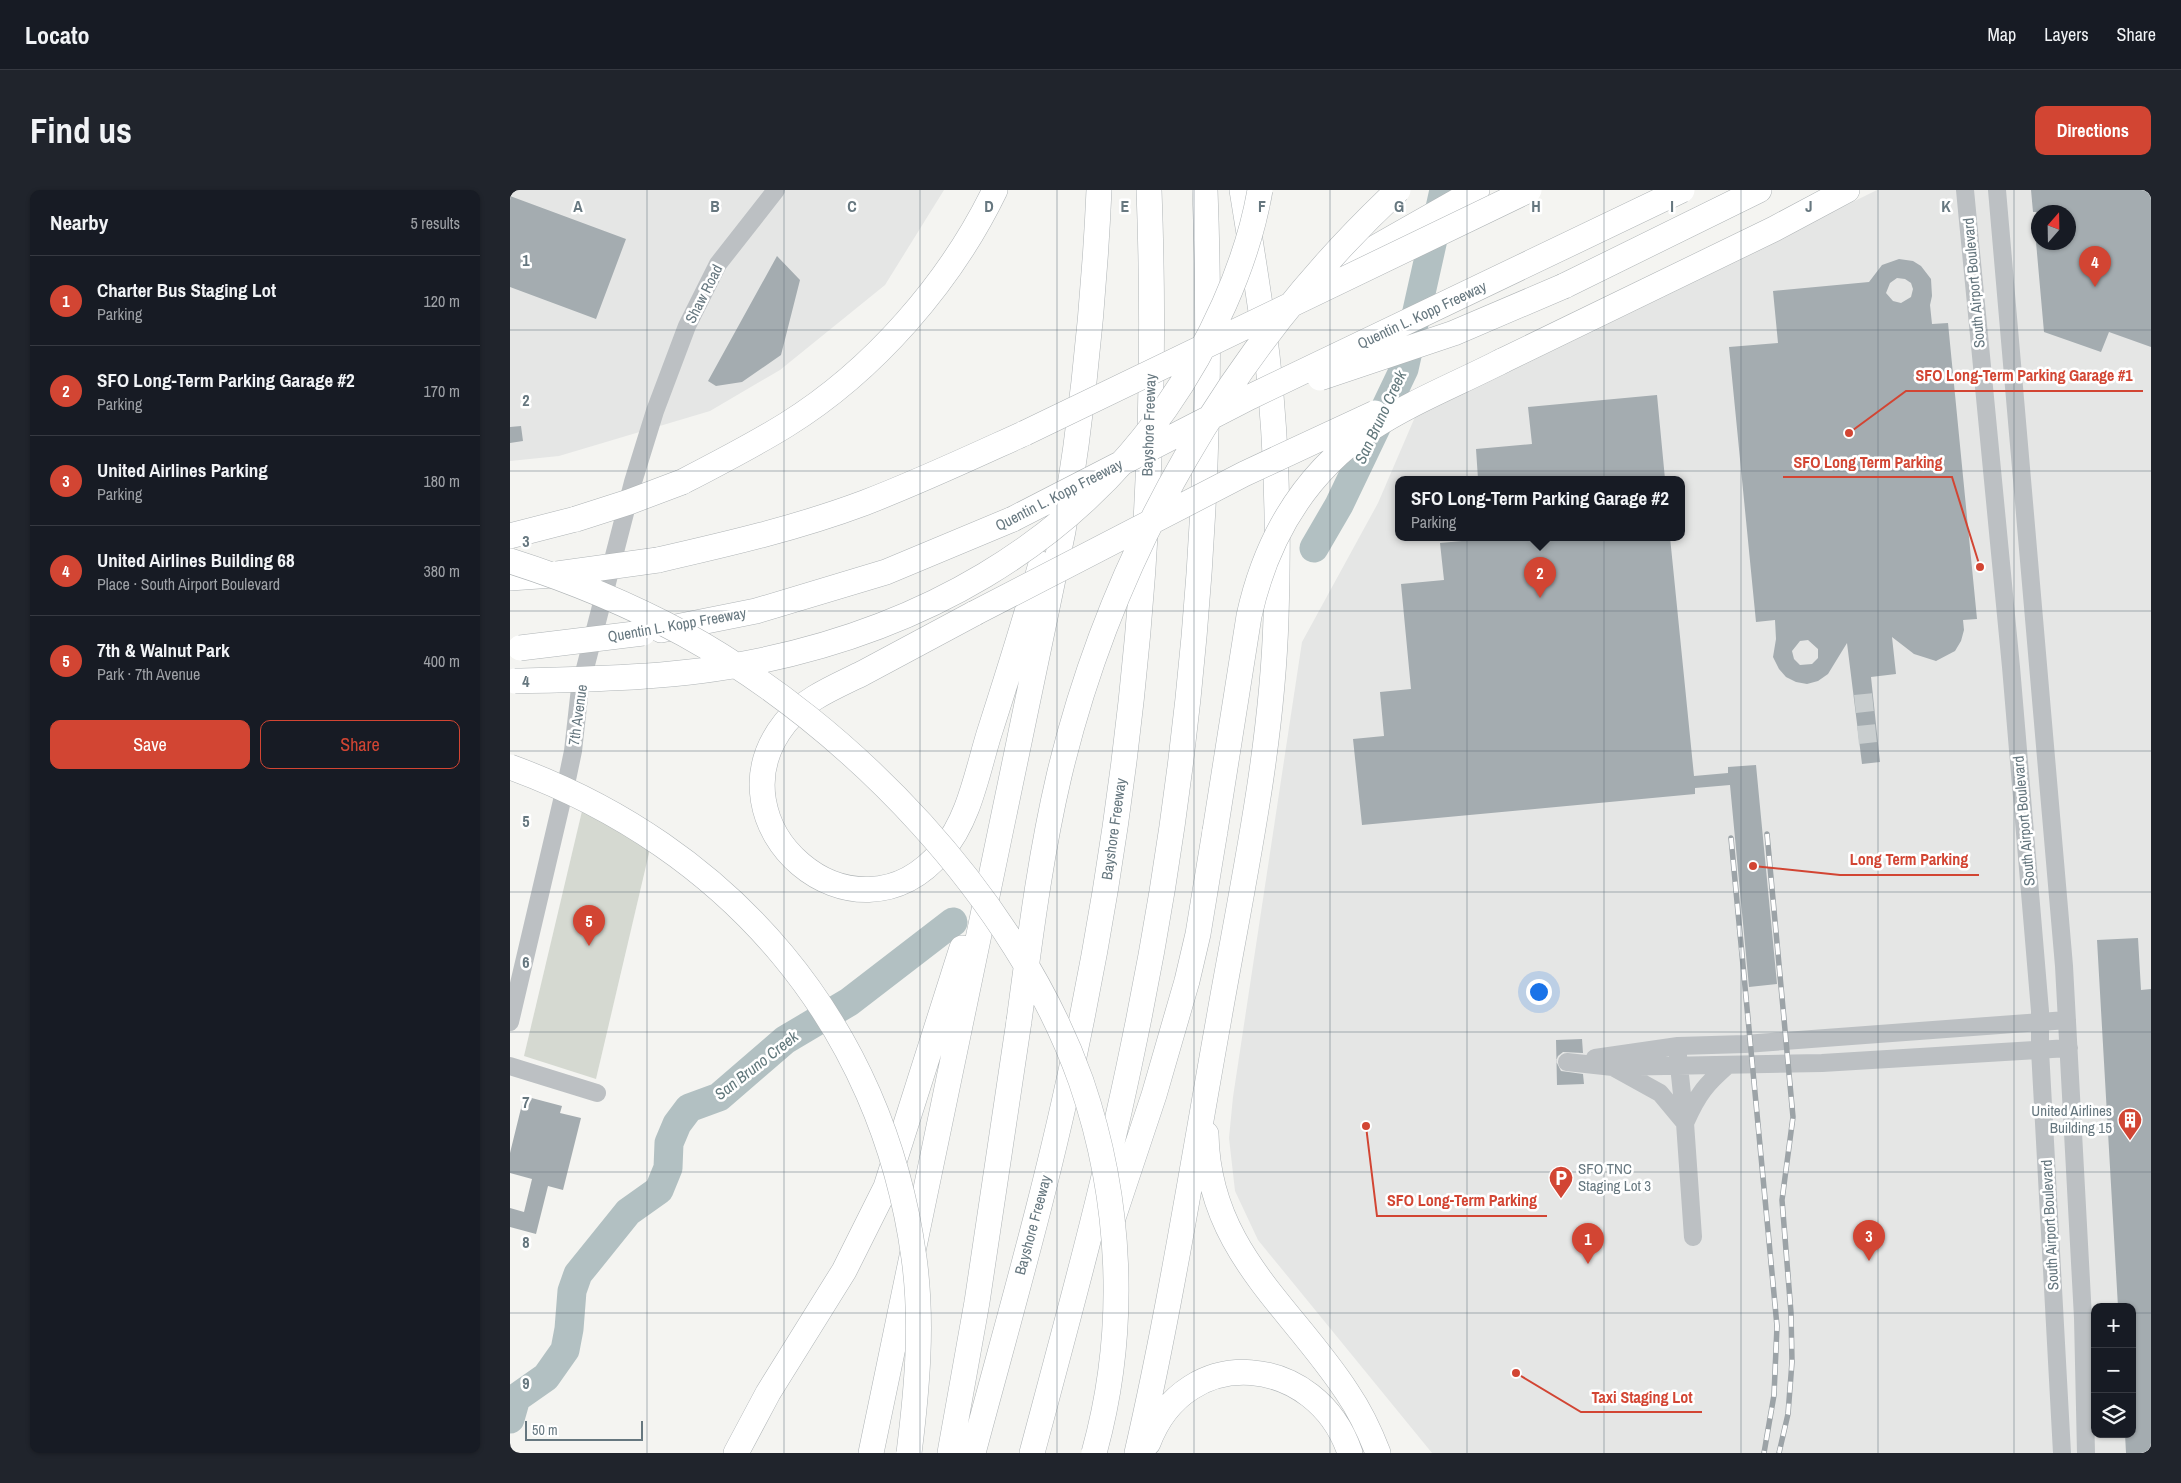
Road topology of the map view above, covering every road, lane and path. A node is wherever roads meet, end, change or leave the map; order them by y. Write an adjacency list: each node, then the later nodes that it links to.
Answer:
1 (776, 190): 20 (street, Shaw Road)
2 (995, 190): 21 (highway, bridge)
3 (1099, 190): 16 (highway)
4 (1149, 190): 47 (highway, Bayshore Freeway)
5 (1205, 190): 42 (highway)
6 (1242, 190): 28 (highway)
7 (1260, 190): 25 (highway, bridge)
8 (1398, 190): 46 (highway, bridge)
9 (1477, 190): 18 (highway, bridge)
10 (1530, 190): 18 (highway, bridge)
11 (1682, 190): 19 (highway, Quentin L. Kopp Freeway, bridge)
12 (1759, 190): 19 (highway, bridge)
13 (1847, 190): 17 (highway)
14 (1965, 190): 30 (street, South Airport Boulevard)
15 (1997, 190): 29 (street, South Airport Boulevard)
16 (1090, 322): 17 (highway, bridge); 27 (highway)
17 (1502, 361): 42 (highway, bridge)
18 (1129, 382): 23 (highway, bridge)
19 (1250, 397): 24 (highway, Quentin L. Kopp Freeway, bridge)
20 (655, 411): 31 (street, 7th Avenue)
21 (510, 536)
22 (510, 560): 49 (highway, bridge)
23 (510, 578)
24 (515, 648)
25 (512, 682)
26 (510, 767): 45 (highway, bridge)
27 (988, 888): 43 (highway); 44 (highway)
28 (1220, 1013): 50 (highway); 53 (highway)
29 (2067, 1020): 30 (street); 33 (street, South Airport Boulevard)
30 (2040, 1021): 32 (street); 34 (street, South Airport Boulevard)
31 (510, 1022)
32 (1678, 1046): 37 (street); 38 (street)
33 (2069, 1048): 34 (street); 55 (street, South Airport Boulevard)
34 (2040, 1050): 35 (street); 54 (street, South Airport Boulevard)
35 (1728, 1065): 37 (street); 40 (street)
36 (510, 1066): 39 (street)
37 (1678, 1066): 38 (street); 40 (street)
38 (1613, 1067): 40 (street)
39 (597, 1094)
40 (1686, 1123): 41 (street)
41 (1693, 1237)
42 (1051, 1382): 48 (highway)
43 (736, 1453)
44 (871, 1453)
45 (908, 1453)
46 (950, 1453)
47 (973, 1453)
48 (1032, 1453)
49 (1094, 1453)
50 (1137, 1453)
51 (1145, 1453): 52 (highway)
52 (1350, 1453)
53 (1378, 1453)
54 (2062, 1453)
55 (2086, 1453)

